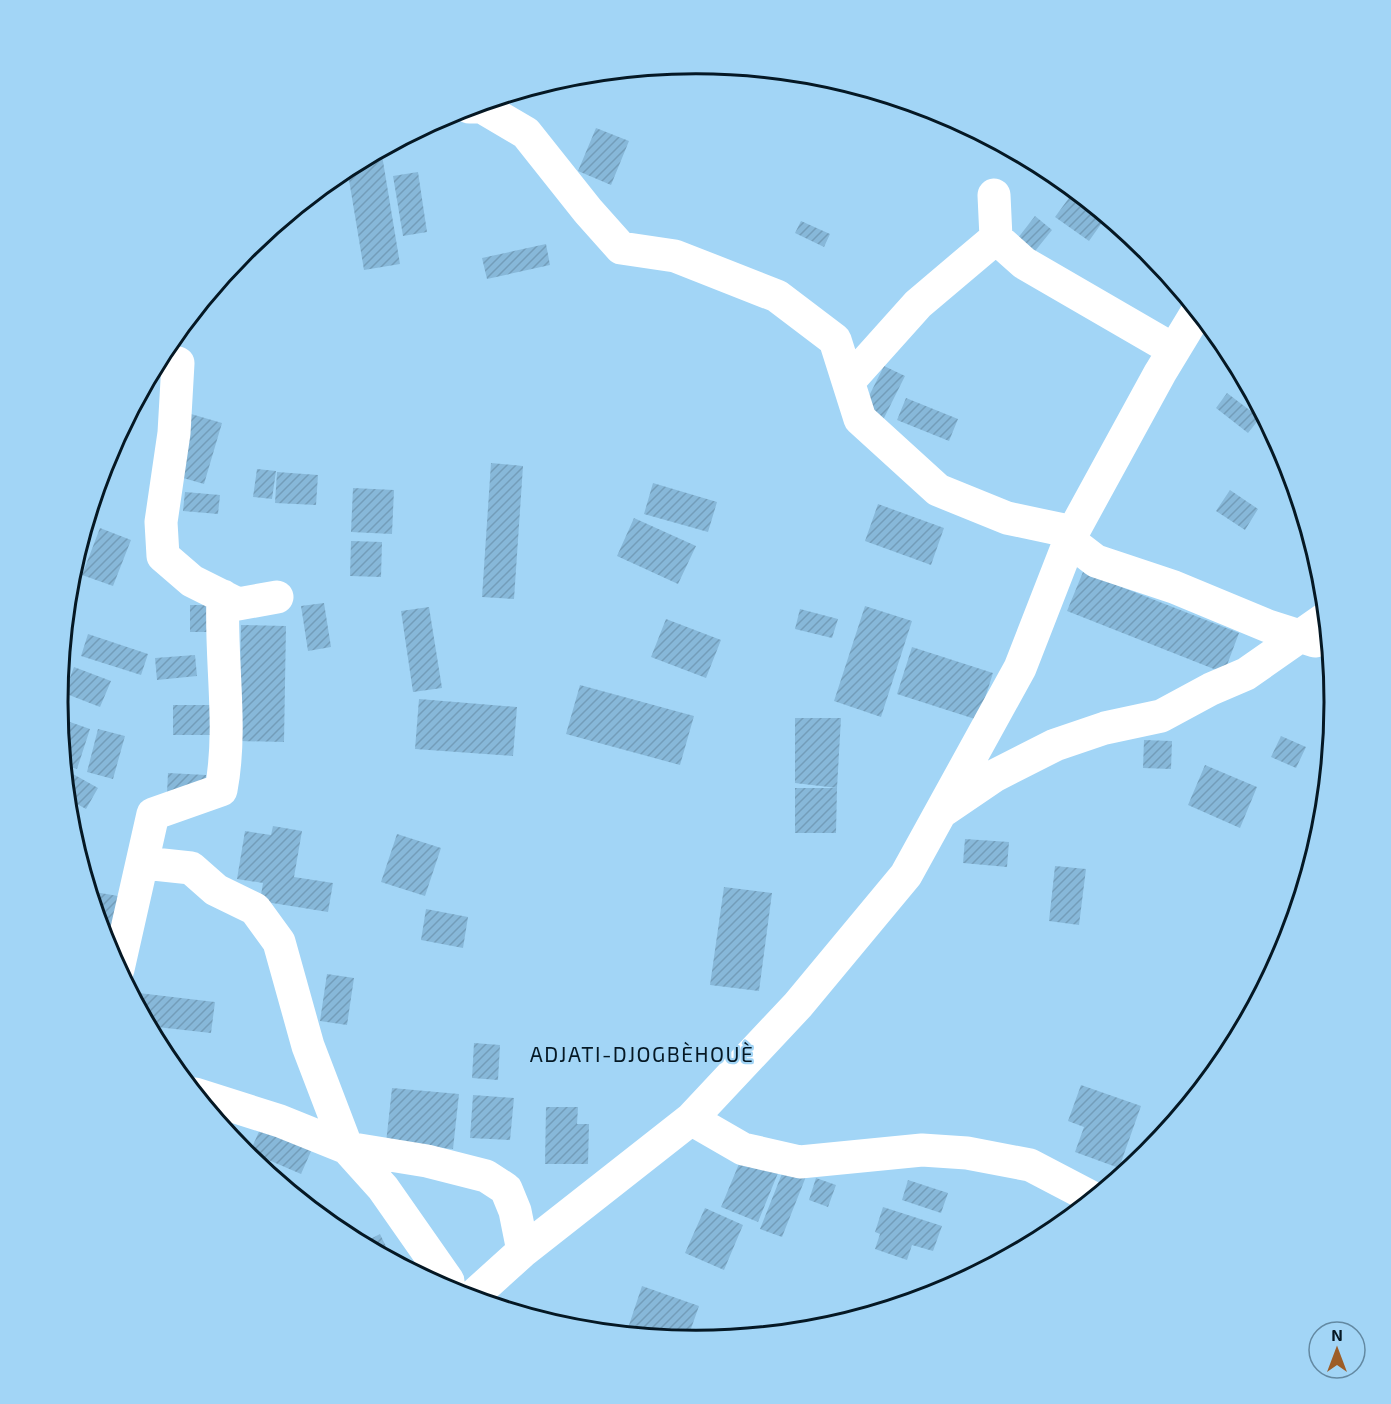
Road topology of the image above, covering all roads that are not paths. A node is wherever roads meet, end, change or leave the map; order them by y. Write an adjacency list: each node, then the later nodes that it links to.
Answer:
1 (488, 109): 7 (street)
2 (994, 195): 3 (street)
3 (996, 238): 5 (street); 7 (street)
4 (1193, 319): 5 (street)
5 (1174, 350): 8 (street)
6 (178, 363): 9 (street)
7 (849, 381): 8 (street)
8 (1071, 537): 11 (street); 12 (street)
9 (223, 596): 10 (street); 13 (street)
10 (277, 597)
11 (1319, 633): 12 (street)
12 (940, 813): 16 (street)
13 (144, 863): 14 (street); 17 (street)
14 (121, 956)
15 (209, 1098): 17 (street)
16 (691, 1119): 18 (street); 19 (street)
17 (347, 1148): 19 (street); 20 (street)
18 (1085, 1194)
19 (524, 1251): 21 (street)
20 (446, 1278)
21 (479, 1291)

